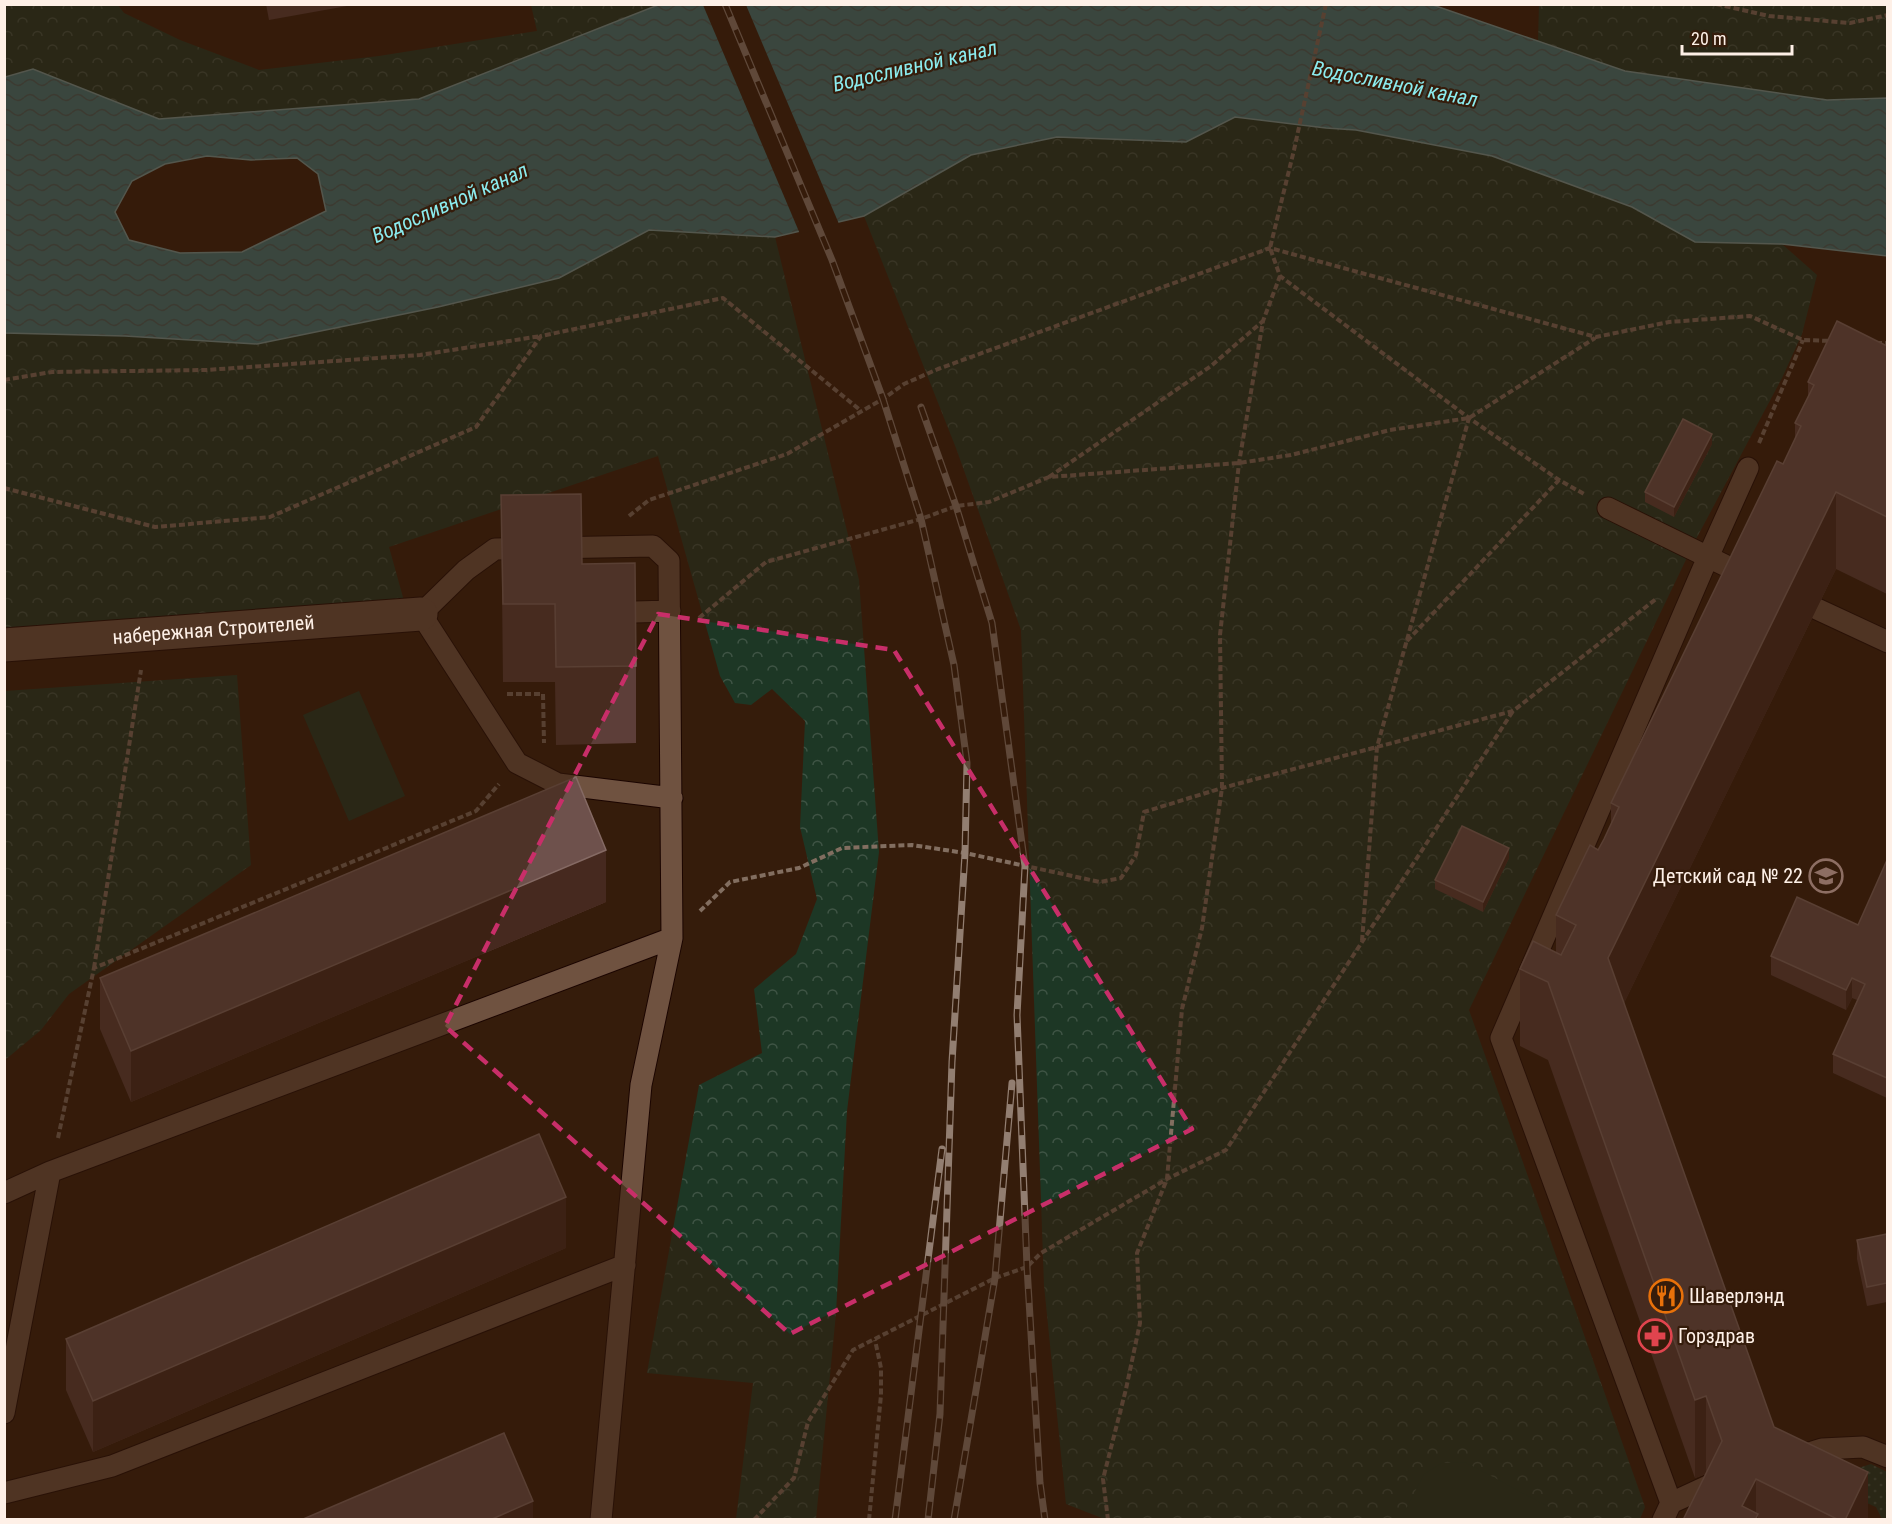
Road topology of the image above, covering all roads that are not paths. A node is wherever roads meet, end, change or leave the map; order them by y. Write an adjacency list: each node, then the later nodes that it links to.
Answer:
1 (1749, 468): 3 (lane)
2 (1608, 508): 3 (lane)
3 (1708, 557): 4 (lane); 21 (lane)
4 (1756, 580)
5 (1816, 609): 9 (lane)
6 (670, 611): 7 (lane); 8 (lane); 11 (lane)
7 (635, 612)
8 (421, 614): 10 (street, набережная Строителей); 11 (lane)
9 (1887, 642)
10 (4, 645)
11 (672, 798): 12 (lane)
12 (672, 938): 13 (lane); 15 (lane)
13 (50, 1172): 14 (lane); 16 (lane)
14 (4, 1193)
15 (625, 1265): 20 (lane); 22 (lane)
16 (4, 1413)
17 (1887, 1457): 18 (lane)
18 (1771, 1465)
19 (1710, 1485): 21 (lane)
20 (4, 1493)
21 (1667, 1511)
22 (601, 1520)

